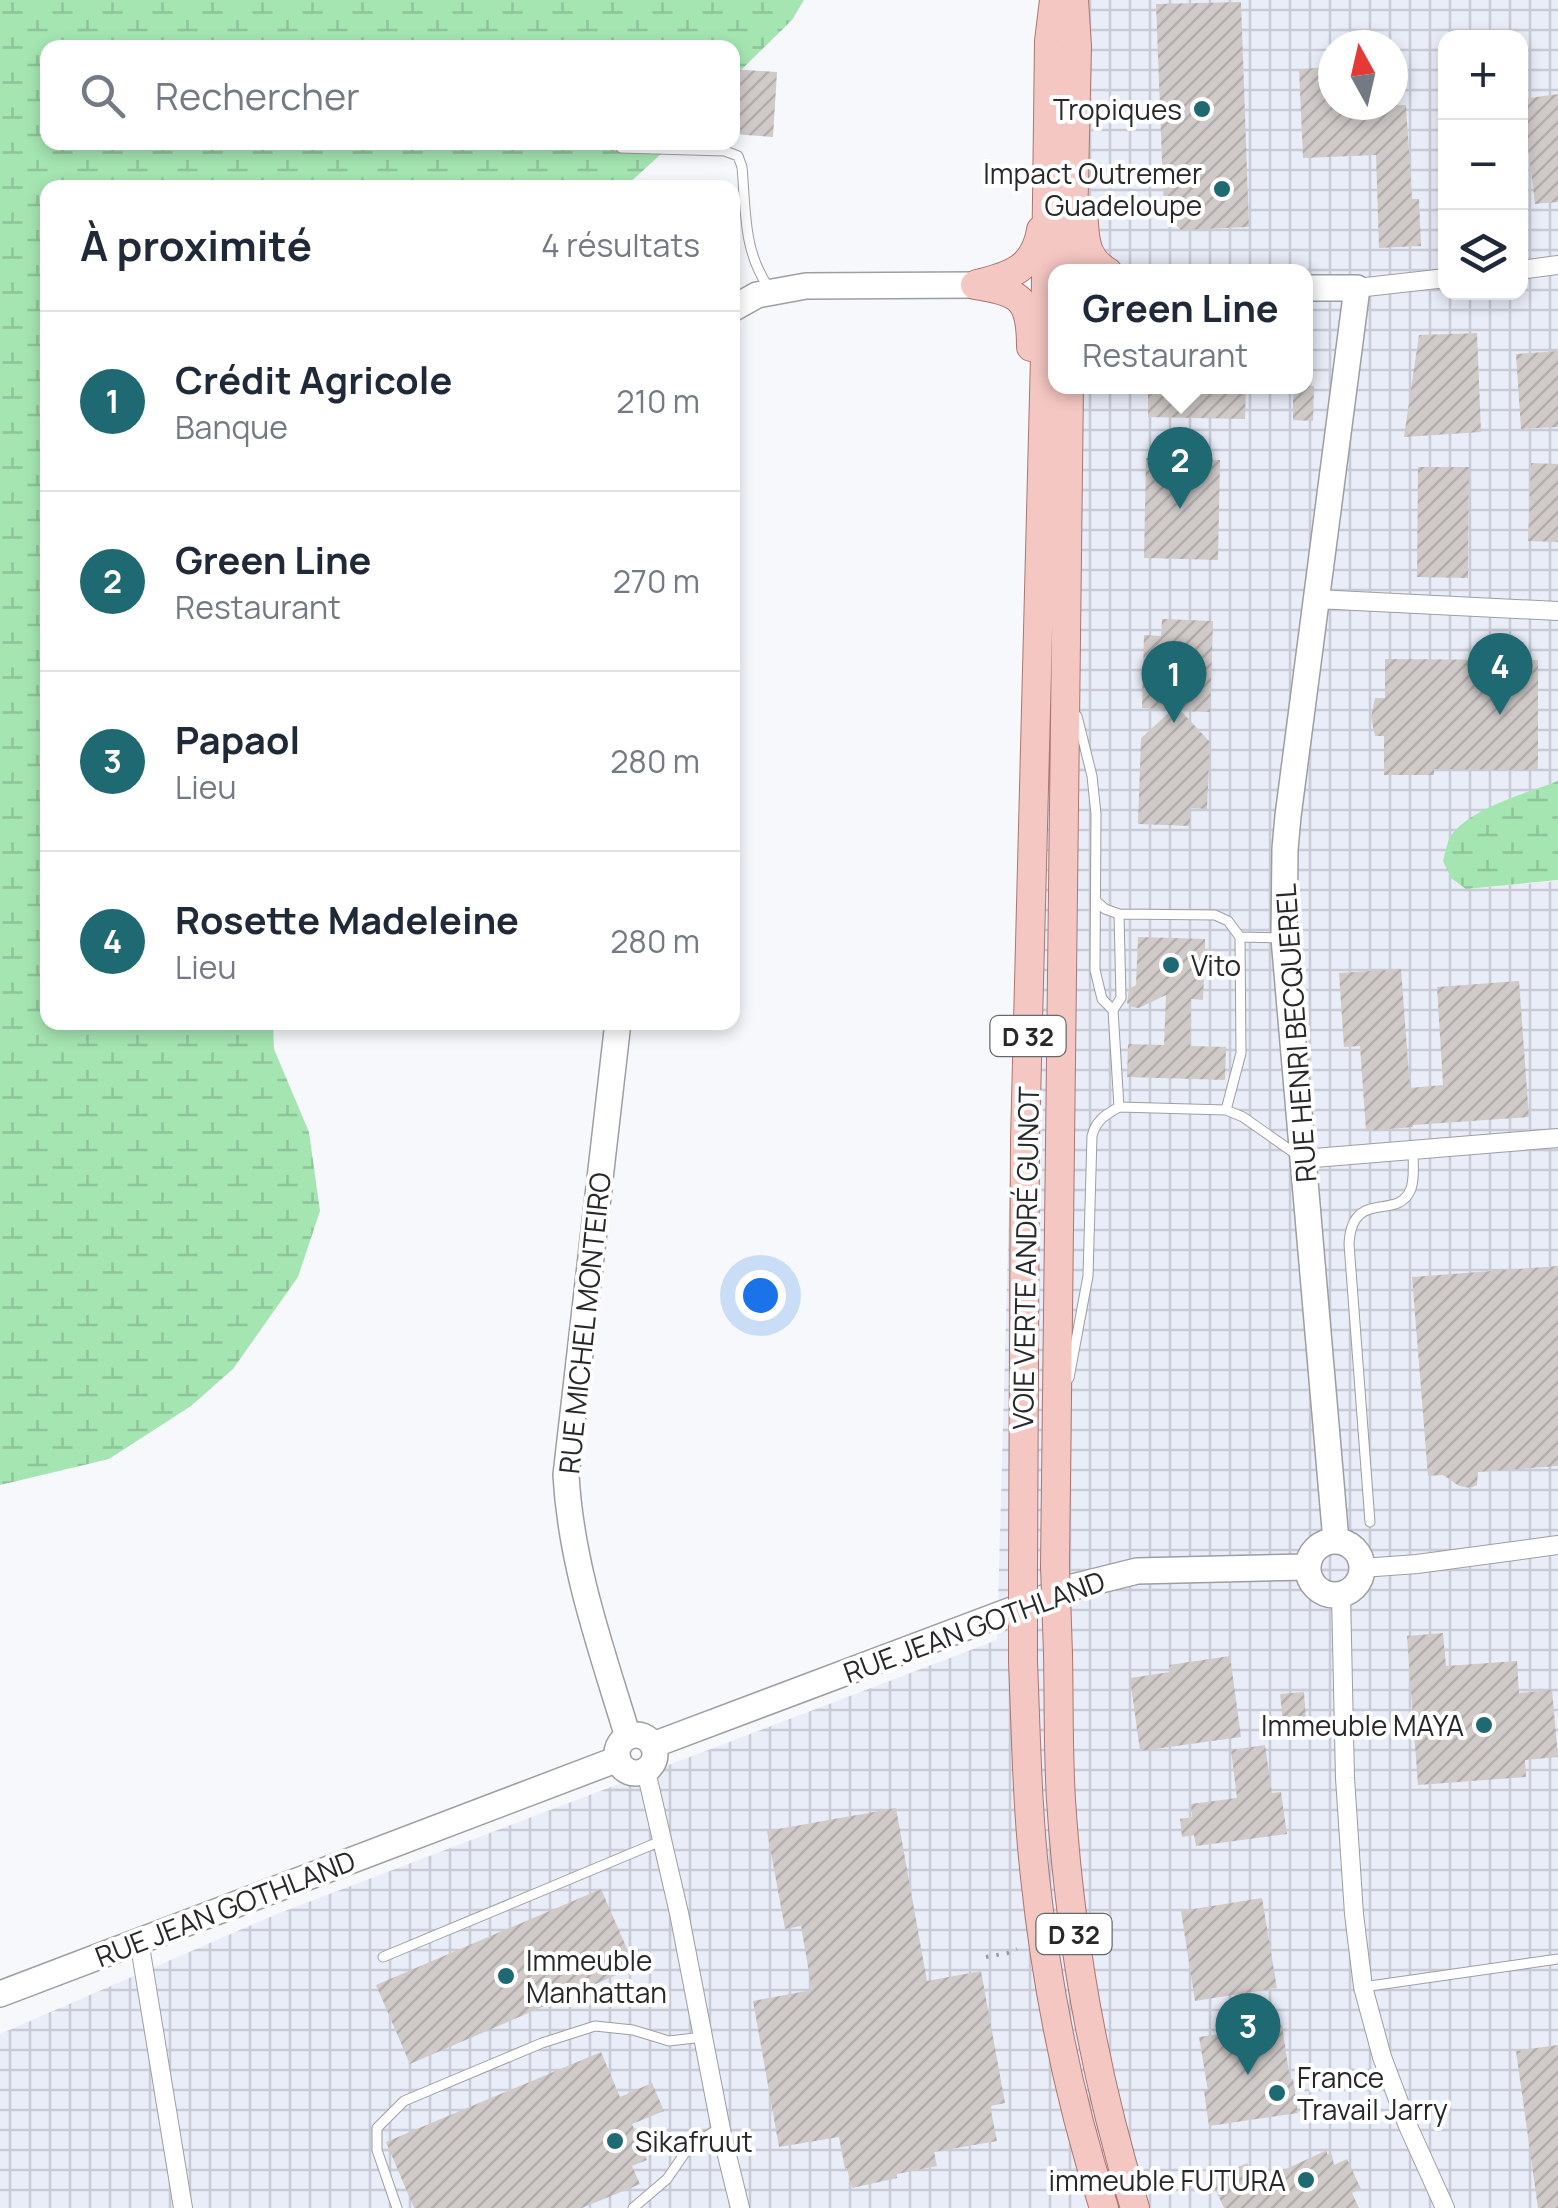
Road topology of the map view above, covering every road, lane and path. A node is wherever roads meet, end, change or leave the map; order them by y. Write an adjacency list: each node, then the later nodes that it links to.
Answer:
1 (1054, 0): 5 (main road, VOIE VERTE ANDRÉ GUNOT / D 32)
2 (1074, 0): 4 (main road)
3 (691, 150): 15 (lane)
4 (1075, 158): 7 (main road); 8 (main road)
5 (1049, 172): 6 (main road, VOIE VERTE ANDRÉ GUNOT / D 32); 12 (main road)
6 (1050, 264)
7 (1072, 264)
8 (1097, 264)
9 (1558, 266): 10 (street)
10 (1528, 269)
11 (1438, 279): 14 (street)
12 (975, 284): 15 (street); 20 (main road)
13 (1313, 288): 14 (street)
14 (1357, 288): 21 (street, RUE HENRI BECQUEREL)
15 (770, 291): 16 (street)
16 (740, 305)
17 (1052, 394): 20 (main road, VOIE VERTE ANDRÉ GUNOT / D 32)
18 (1068, 394): 20 (main road, VOIE VERTE ANDRÉ GUNOT / D 32)
19 (1083, 394): 20 (main road)
20 (1054, 502): 23 (main road, VOIE VERTE ANDRÉ GUNOT / D 32); 46 (main road, VOIE VERTE ANDRÉ GUNOT / D 32, bridge)
21 (1316, 599): 22 (street); 27 (street, RUE HENRI BECQUEREL)
22 (1558, 611)
23 (1065, 671): 24 (lane); 35 (main road, VOIE VERTE ANDRÉ GUNOT / D 32)
24 (1097, 902): 25 (lane); 28 (lane)
25 (1119, 914): 26 (lane); 28 (lane)
26 (1240, 937): 27 (lane); 31 (lane)
27 (1284, 938): 34 (street, RUE HENRI BECQUEREL)
28 (1112, 1010): 30 (lane)
29 (617, 1030): 43 (street, RUE MICHEL MONTEIRO)
30 (1119, 1107): 31 (lane); 35 (lane)
31 (1226, 1110): 34 (lane)
32 (1558, 1138): 33 (street)
33 (1413, 1150): 34 (street); 36 (lane)
34 (1302, 1159): 37 (street, RUE HENRI BECQUEREL)
35 (1056, 1435): 60 (main road, VOIE VERTE ANDRÉ GUNOT / D 32, bridge)
36 (1370, 1522)
37 (1336, 1541): 39 (street); 40 (street)
38 (1558, 1545): 40 (street)
39 (1307, 1566): 41 (street); 42 (street, RUE JEAN GOTHLAND)
40 (1362, 1568): 41 (street)
41 (1341, 1594): 51 (street)
42 (653, 1745): 43 (street); 44 (street)
43 (623, 1748): 44 (street); 47 (street, RUE JEAN GOTHLAND)
44 (646, 1770): 45 (street)
45 (661, 1841): 49 (lane); 53 (street)
46 (1040, 1923): 48 (path); 59 (main road, VOIE VERTE ANDRÉ GUNOT / D 32)
47 (138, 1940): 52 (street, RUE JEAN GOTHLAND); 55 (street)
48 (986, 1957)
49 (383, 1958)
50 (1558, 1959): 51 (lane)
51 (1363, 1987): 61 (street)
52 (0, 1994)
53 (703, 2037): 54 (street); 56 (lane)
54 (721, 2128): 57 (lane); 58 (street)
55 (183, 2208)
56 (397, 2208)
57 (633, 2208)
58 (740, 2208)
59 (1104, 2208)
60 (1135, 2208)
61 (1445, 2208)

